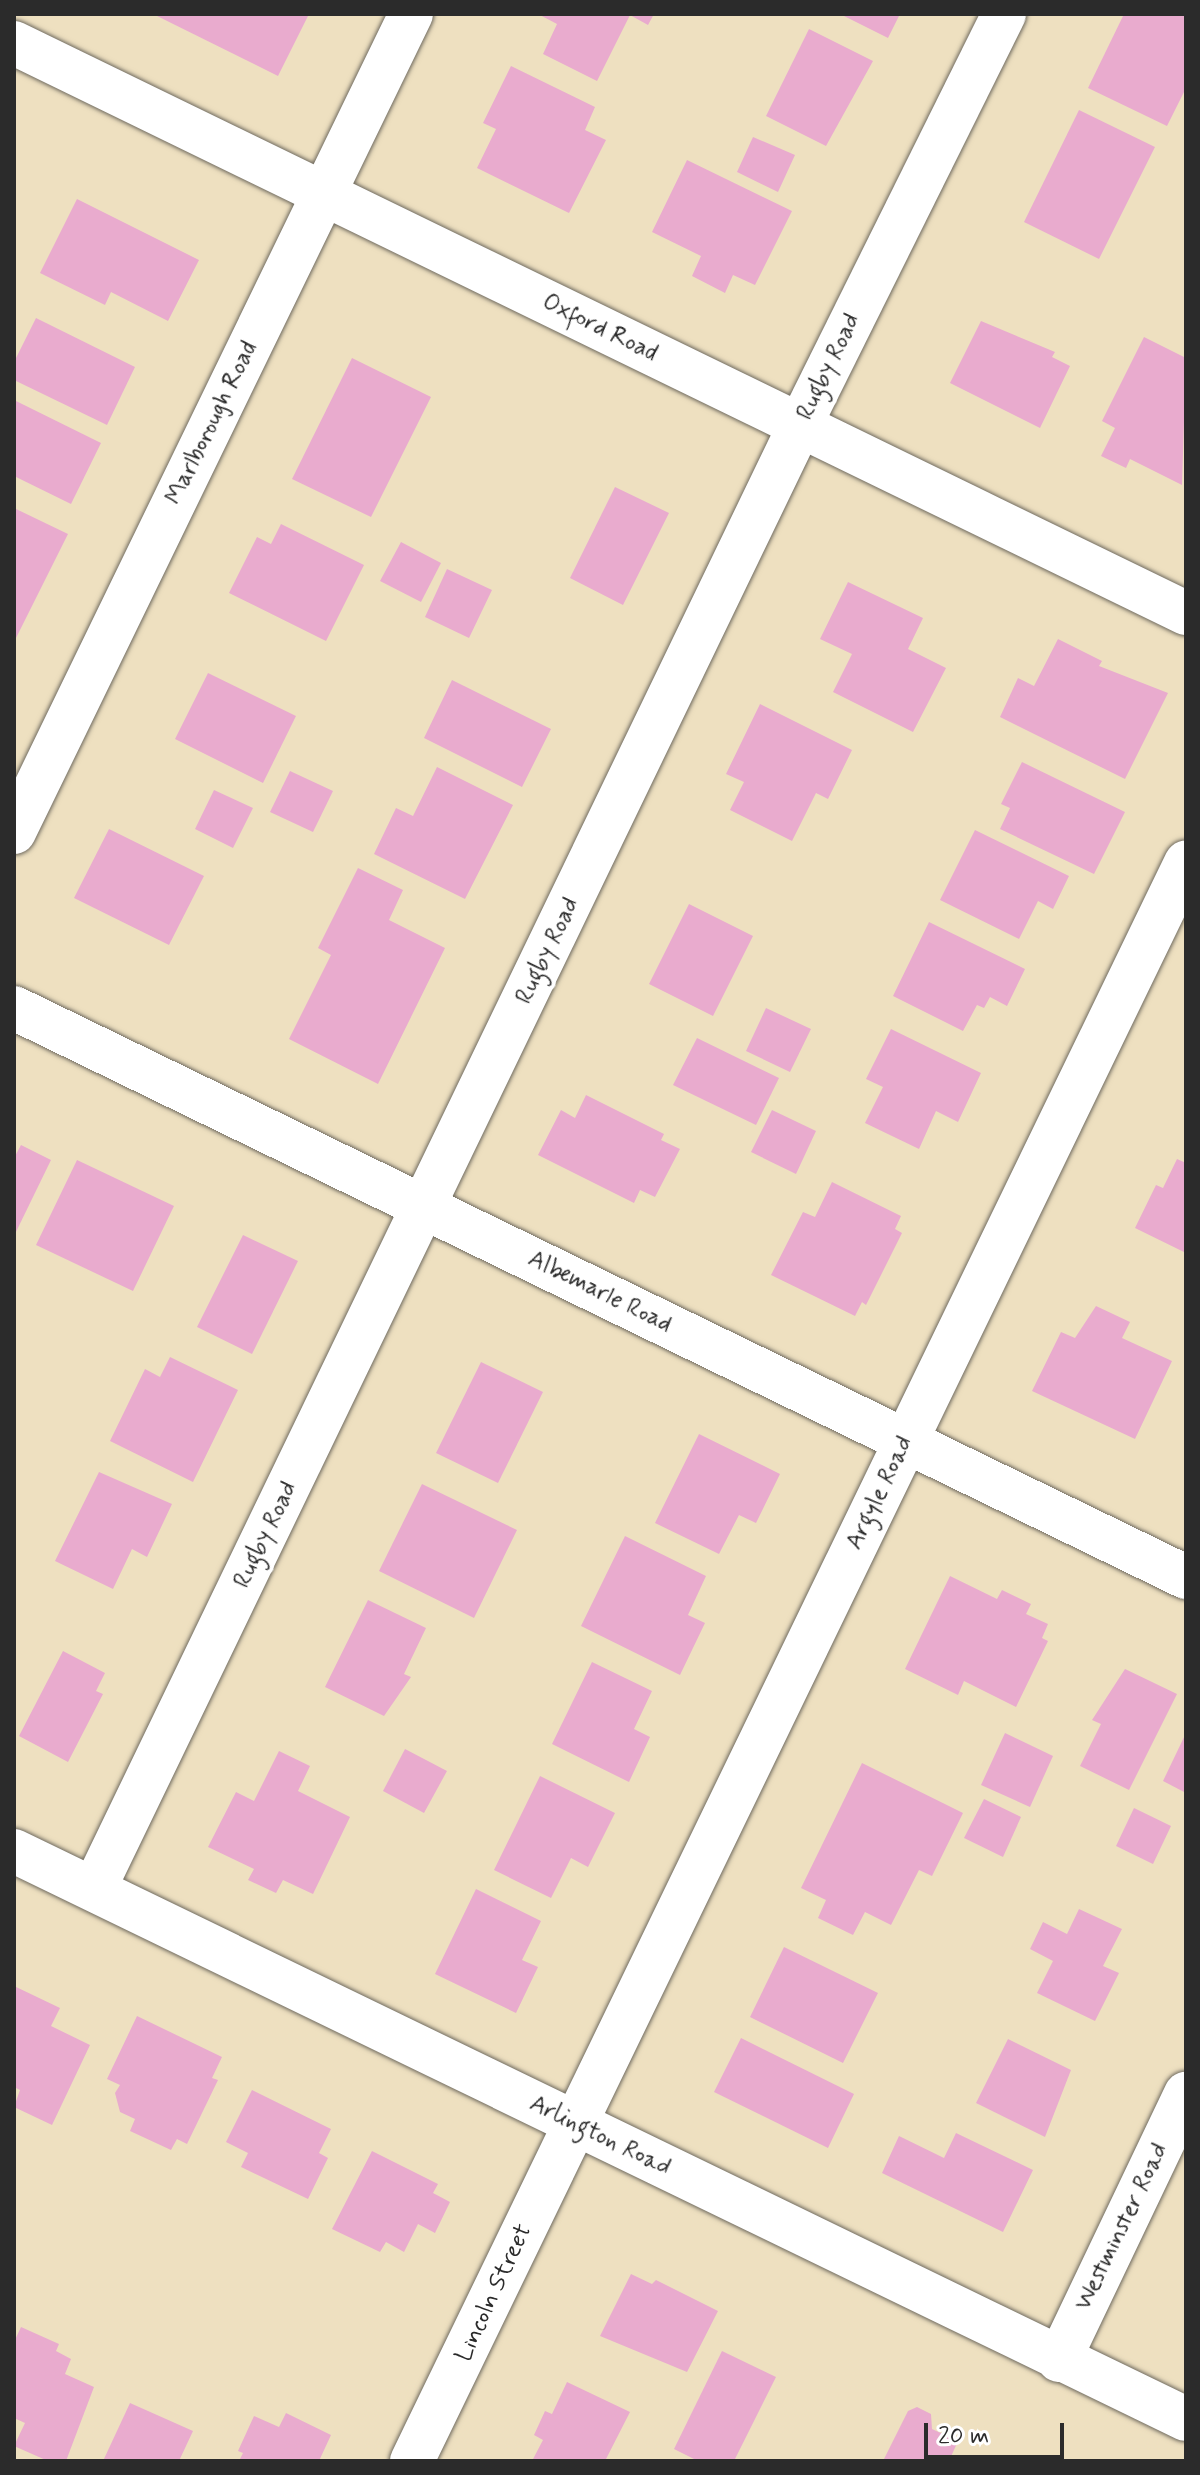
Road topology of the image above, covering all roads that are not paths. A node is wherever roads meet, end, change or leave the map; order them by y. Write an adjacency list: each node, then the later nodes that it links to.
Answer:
1 (411, 14): 4 (street, Marlborough Road)
2 (1004, 14): 5 (street, Rugby Road)
3 (14, 43): 4 (street, Oxford Road)
4 (324, 194): 5 (street, Oxford Road); 7 (street, Marlborough Road)
5 (800, 425): 6 (street, Oxford Road); 10 (street, Rugby Road)
6 (1186, 613)
7 (14, 832)
8 (1186, 863): 11 (street, Argyle Road)
9 (14, 1008): 10 (street, Albemarle Road)
10 (425, 1206): 11 (street, Albemarle Road); 14 (street, Rugby Road)
11 (906, 1441): 12 (street, Albemarle Road); 16 (street, Argyle Road)
12 (1186, 1577)
13 (14, 1851): 14 (street, Arlington Road)
14 (94, 1889): 16 (street, Arlington Road)
15 (1186, 2094): 17 (street, Westminster Road)
16 (574, 2124): 17 (street, Arlington Road); 19 (street, Lincoln Street)
17 (1059, 2360): 18 (street, Arlington Road)
18 (1186, 2419)
19 (412, 2461)

